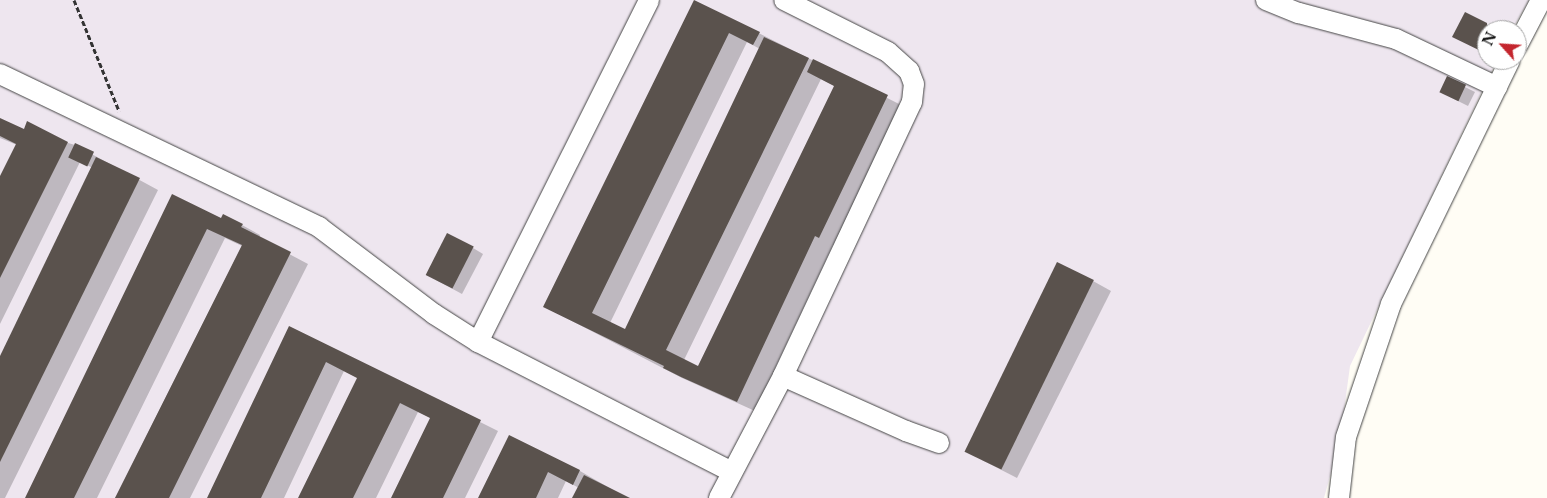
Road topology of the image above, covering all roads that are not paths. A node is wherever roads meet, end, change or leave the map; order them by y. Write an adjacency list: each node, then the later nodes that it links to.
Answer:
1 (649, 0): 9 (lane)
2 (784, 0): 10 (lane)
3 (1266, 0): 8 (lane)
4 (1541, 0): 5 (lane)
5 (1527, 27)
6 (1505, 70): 8 (lane)
7 (0, 74): 9 (lane)
8 (1497, 87): 14 (lane)
9 (478, 342): 12 (lane)
10 (783, 376): 11 (lane); 12 (lane)
11 (939, 443)
12 (732, 472): 13 (lane)
13 (719, 498)
14 (1339, 498)

